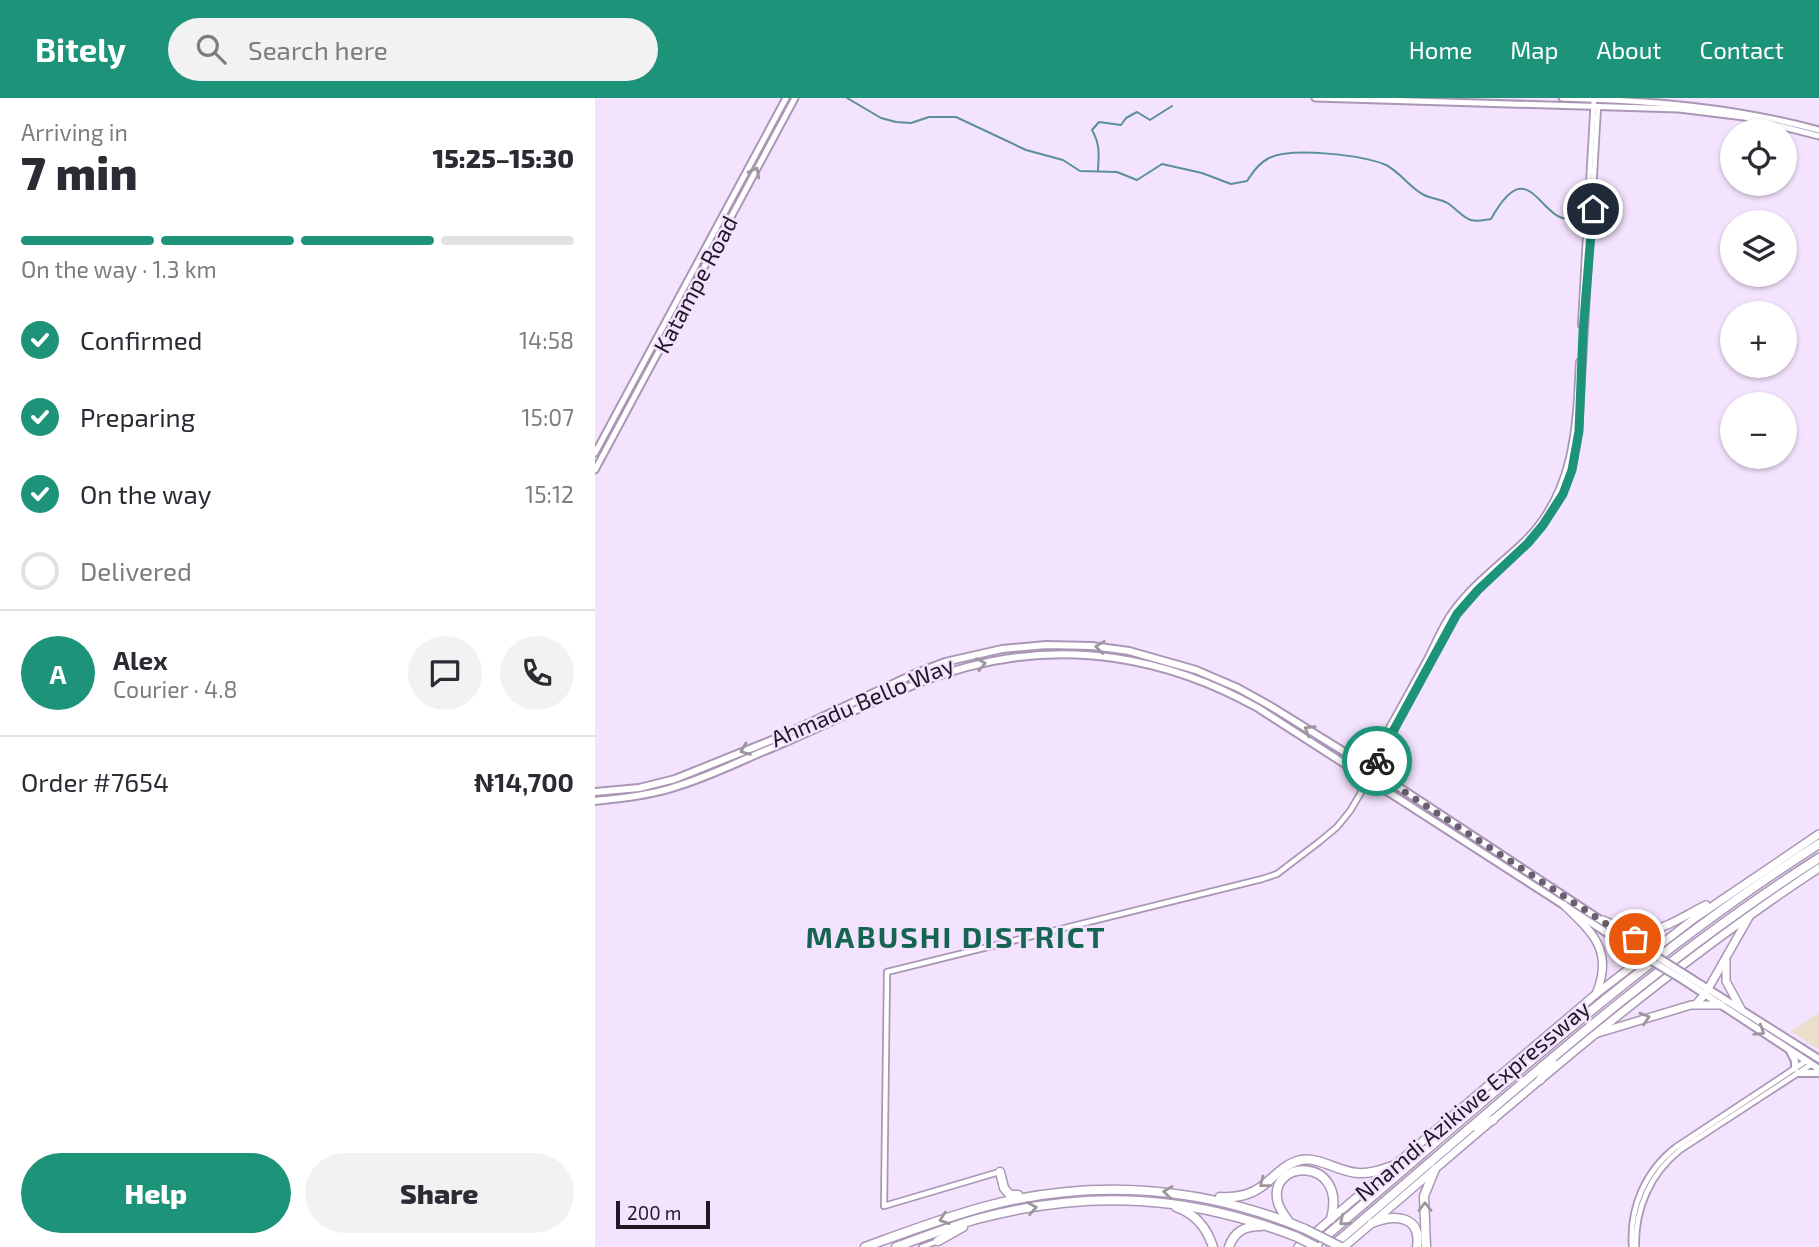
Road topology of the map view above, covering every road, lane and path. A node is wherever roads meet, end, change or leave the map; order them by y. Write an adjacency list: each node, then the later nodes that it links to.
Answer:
1 (786, 98): 9 (main road, Katampe Road)
2 (795, 98): 10 (main road, Katampe Road, one-way to 2)
3 (1315, 98): 6 (main road)
4 (1562, 98): 5 (main road)
5 (1596, 98): 6 (street); 7 (main road)
6 (1596, 107): 8 (main road); 11 (street)
7 (1819, 130)
8 (1819, 136)
9 (595, 453)
10 (595, 470)
11 (1369, 768): 12 (street); 13 (main road, Ahmadu Bello Way, one-way to 13); 21 (main road, Ahmadu Bello Way)
12 (1366, 779): 14 (main road, Ahmadu Bello Way, one-way to 12); 19 (main road, Ahmadu Bello Way); 44 (street)
13 (595, 792)
14 (595, 801)
15 (1817, 839): 18 (highway, Nnamdi Azikiwe Expressway); 38 (highway, Nnamdi Azikiwe Expressway)
16 (1819, 858): 32 (highway, Nnamdi Azikiwe Expressway)
17 (1819, 868): 20 (highway, Nnamdi Azikiwe Expressway)
18 (1719, 900): 22 (highway); 26 (highway, Nnamdi Azikiwe Expressway)
19 (1564, 905): 23 (main road, Ahmadu Bello Way); 26 (highway)
20 (1751, 913): 24 (highway); 30 (highway, Nnamdi Azikiwe Expressway)
21 (1603, 920): 22 (highway); 23 (main road, Ahmadu Bello Way)
22 (1641, 933): 23 (highway)
23 (1636, 946): 25 (main road, Ahmadu Bello Way, bridge)
24 (1726, 959): 25 (highway); 29 (highway)
25 (1706, 991): 27 (highway); 28 (main road, Ahmadu Bello Way); 29 (main road, Ahmadu Bello Way)
26 (1596, 994): 39 (highway, Nnamdi Azikiwe Expressway)
27 (1696, 1004): 28 (highway); 30 (highway, one-way to 27)
28 (1721, 1005): 31 (main road, Ahmadu Bello Way, one-way to 31)
29 (1741, 1009): 33 (main road, Ahmadu Bello Way)
30 (1594, 1034): 37 (highway, Nnamdi Azikiwe Expressway)
31 (1789, 1049): 34 (main road, Ahmadu Bello Way); 35 (main road)
32 (1559, 1053): 37 (highway); 41 (highway, Nnamdi Azikiwe Expressway)
33 (1817, 1055): 34 (main road)
34 (1809, 1063): 35 (street); 36 (main road, Ahmadu Bello Way)
35 (1796, 1071): 36 (main road); 66 (street)
36 (1819, 1071)
37 (1540, 1080): 40 (highway, Nnamdi Azikiwe Expressway)
38 (1486, 1099): 39 (highway); 61 (highway, Nnamdi Azikiwe Expressway, one-way to 61)
39 (1460, 1111): 42 (highway, Nnamdi Azikiwe Expressway)
40 (1493, 1119): 41 (highway); 43 (highway, Nnamdi Azikiwe Expressway)
41 (1465, 1133): 62 (highway, Nnamdi Azikiwe Expressway)
42 (1395, 1165): 46 (highway, one-way to 46); 50 (highway, Nnamdi Azikiwe Expressway)
43 (1435, 1170): 52 (highway, Nnamdi Azikiwe Expressway); 65 (highway, one-way to 43)
44 (998, 1173): 45 (highway); 48 (highway)
45 (1056, 1193): 46 (highway, one-way to 45); 48 (highway)
46 (1207, 1198): 51 (highway)
47 (1160, 1202): 49 (highway, one-way to 47); 53 (highway); 58 (highway)
48 (966, 1212): 55 (highway, one-way to 55)
49 (976, 1219): 54 (highway); 56 (highway)
50 (1331, 1219): 51 (highway); 60 (highway, Nnamdi Azikiwe Expressway)
51 (1289, 1222): 63 (highway, bridge)
52 (1372, 1223): 63 (highway, Nnamdi Azikiwe Expressway); 64 (highway)
53 (1267, 1226): 59 (highway); 61 (highway, bridge)
54 (938, 1241): 57 (street)
55 (865, 1247)
56 (896, 1247)
57 (922, 1247)
58 (1213, 1247)
59 (1229, 1247)
60 (1298, 1247)
61 (1315, 1247)
62 (1331, 1247)
63 (1343, 1247)
64 (1417, 1247)
65 (1426, 1247)
66 (1634, 1247)

